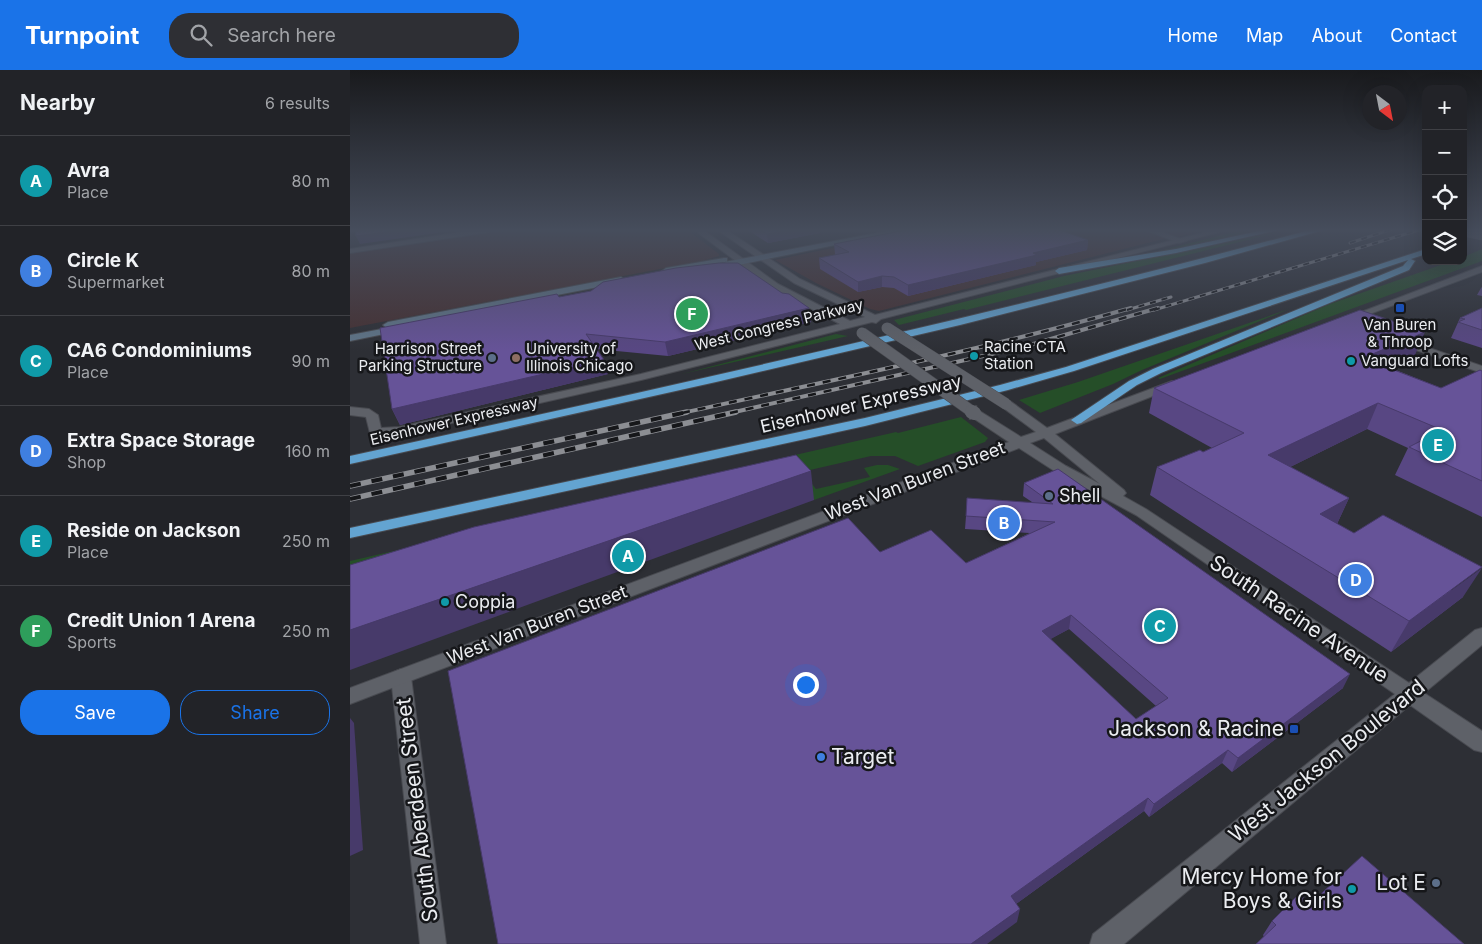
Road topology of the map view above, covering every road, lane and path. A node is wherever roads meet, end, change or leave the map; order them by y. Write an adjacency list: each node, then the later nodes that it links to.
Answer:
1 (685, 270): 11 (main road)
2 (751, 270): 13 (street, South Racine Avenue)
3 (780, 270): 12 (street, South Racine Avenue)
4 (1064, 270): 10 (street, West Congress Parkway)
5 (1066, 270): 10 (highway)
6 (1167, 270): 24 (highway, Eisenhower Expressway)
7 (1368, 270): 26 (highway, Eisenhower Expressway)
8 (1402, 270): 21 (highway)
9 (1480, 270): 14 (street)
10 (1059, 271): 12 (street, West Congress Parkway)
11 (658, 275)
12 (872, 318): 13 (street, West Congress Parkway); 22 (street, South Racine Avenue, bridge)
13 (848, 324): 20 (street, West Congress Parkway); 23 (street, South Racine Avenue, bridge)
14 (1362, 327)
15 (350, 332): 17 (main road)
16 (1388, 336): 18 (street)
17 (350, 338)
18 (1482, 370)
19 (1187, 379): 21 (street, West Van Buren Street)
20 (350, 411)
21 (1077, 420): 22 (street, West Van Buren Street)
22 (1045, 432): 23 (street, West Van Buren Street); 25 (street, South Racine Avenue)
23 (1019, 442): 25 (street, South Racine Avenue); 28 (street, West Van Buren Street)
24 (350, 460)
25 (1141, 512): 29 (street, South Racine Avenue)
26 (350, 533)
27 (1482, 635): 29 (street, West Jackson Boulevard)
28 (400, 677): 30 (street, West Van Buren Street); 32 (street, South Aberdeen Street)
29 (1410, 694): 31 (street, South Racine Avenue); 33 (street, West Jackson Boulevard)
30 (350, 696)
31 (1482, 743)
32 (433, 944)
33 (1103, 944)

